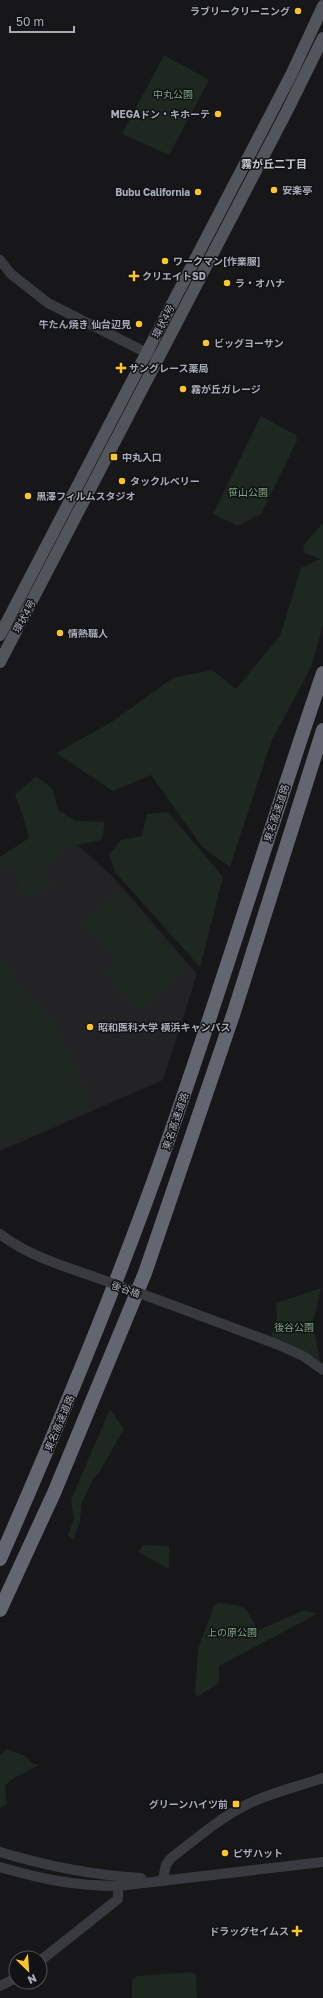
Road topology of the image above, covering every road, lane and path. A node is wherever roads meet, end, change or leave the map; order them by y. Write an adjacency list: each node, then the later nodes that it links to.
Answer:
1 (323, 6): 4 (main road, 環状4号)
2 (323, 38): 5 (main road, 環状4号)
3 (0, 260): 4 (street)
4 (146, 353): 5 (street); 6 (main road, 環状4号)
5 (158, 359): 7 (main road, 環状4号)
6 (0, 634)
7 (0, 662)
8 (323, 673): 12 (highway, 東名高速道路)
9 (323, 730): 13 (highway, 東名高速道路)
10 (0, 1234): 11 (street, 後谷橋, bridge)
11 (322, 1367)
12 (0, 1559)
13 (0, 1610)
14 (323, 1778): 18 (street)
15 (0, 1852): 18 (street)
16 (323, 1862): 18 (street)
17 (0, 1867): 19 (street)
18 (163, 1879): 19 (street)
19 (118, 1886): 20 (street)
20 (48, 1955)

